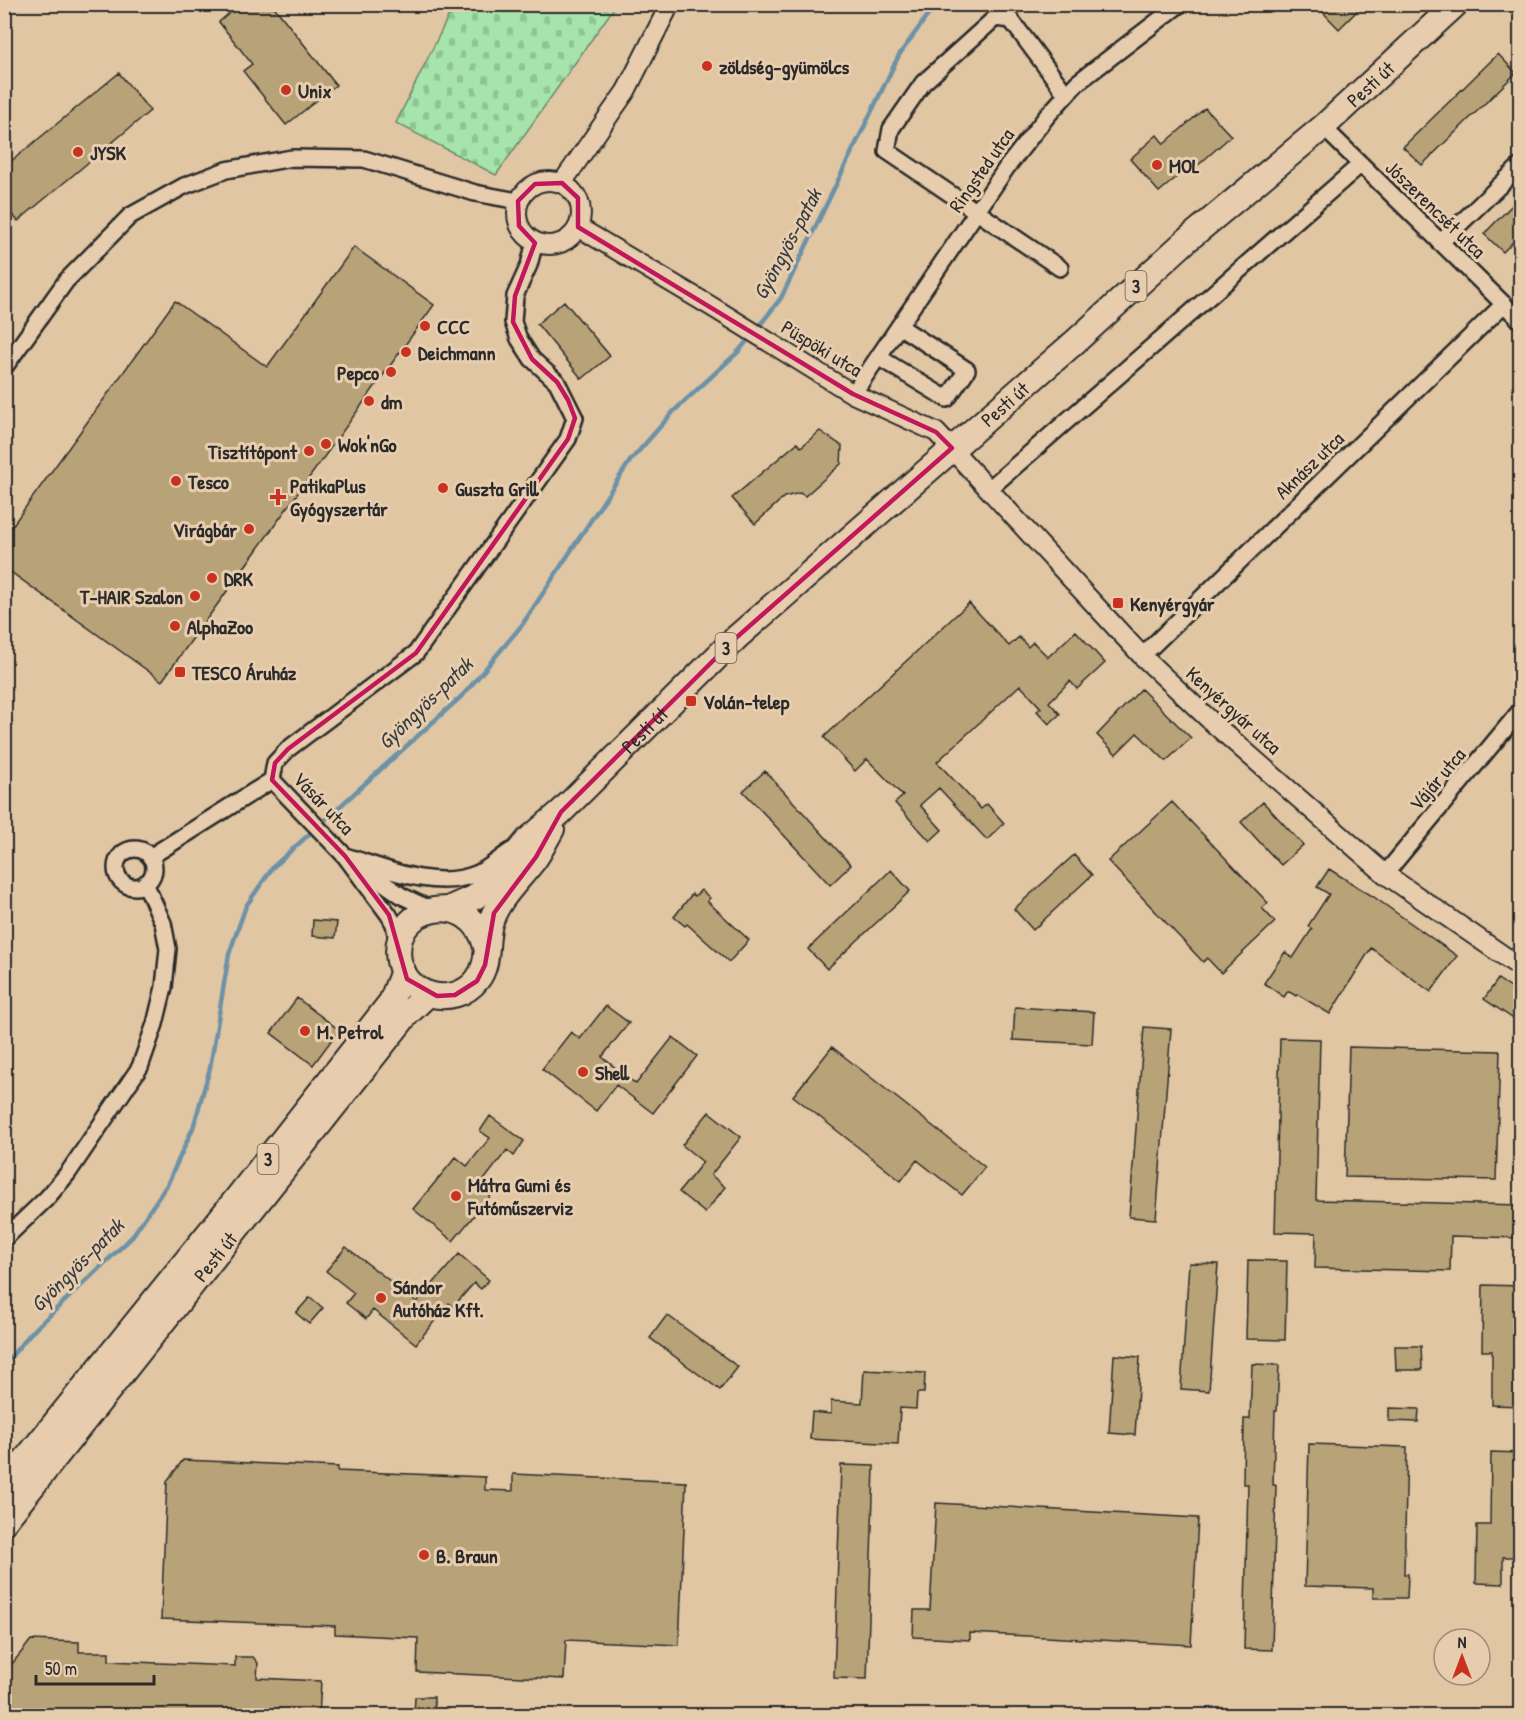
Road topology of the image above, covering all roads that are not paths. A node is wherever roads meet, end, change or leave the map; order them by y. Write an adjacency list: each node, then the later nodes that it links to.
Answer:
1 (670, 4): 8 (street)
2 (1180, 4): 4 (street, Ringsted utca)
3 (1456, 4): 5 (main road, Pesti út / 3)
4 (1066, 94): 10 (street, Ringsted utca); 10 (street)
5 (1323, 127): 6 (street, Jószerencsét utca); 21 (main road, Pesti út / 3)
6 (1361, 164): 13 (street, Jószerencsét utca); 22 (street)
7 (1521, 166): 13 (street)
8 (562, 183): 9 (street); 11 (street)
9 (518, 201): 12 (street); 19 (street)
10 (978, 211): 14 (street); 17 (street, Ringsted utca)
11 (578, 227): 12 (street); 20 (street, Püspöki utca)
12 (535, 242): 25 (street)
13 (1440, 243): 15 (street, Jószerencsét utca)
14 (1060, 268)
15 (1504, 304): 16 (street, Jószerencsét utca); 23 (street, Aknász utca)
16 (1521, 320)
17 (899, 326): 18 (street, Ringsted utca); 18 (street)
18 (878, 357): 20 (street, Ringsted utca)
19 (4, 368)
20 (853, 394): 21 (street, Püspöki utca)
21 (952, 448): 22 (street, Kenyérgyár utca); 26 (main road, Pesti út / 3)
22 (989, 489): 23 (street, Kenyérgyár utca)
23 (1142, 656): 30 (street, Kenyérgyár utca)
24 (1521, 711): 30 (street, Vájár utca)
25 (272, 780): 28 (street, Vásár utca); 29 (street)
26 (561, 812): 27 (main road, Pesti út / 3); 33 (main road, Pesti út / 3)
27 (528, 840): 28 (street, Vásár utca); 32 (main road, Pesti út / 3)
28 (341, 851): 32 (street, Vásár utca); 34 (street, Vásár utca)
29 (150, 857): 31 (street); 31 (street)
30 (1385, 874): 35 (street, Kenyérgyár utca)
31 (145, 883): 37 (street)
32 (440, 909): 33 (main road); 34 (main road, Pesti út / 3)
33 (486, 947): 36 (main road, Pesti út / 3)
34 (401, 959): 36 (main road); 38 (main road, Pesti út / 3)
35 (1521, 967)
36 (428, 994): 39 (main road, Pesti út / 3)
37 (4, 1239)
38 (4, 1486)
39 (4, 1522)

